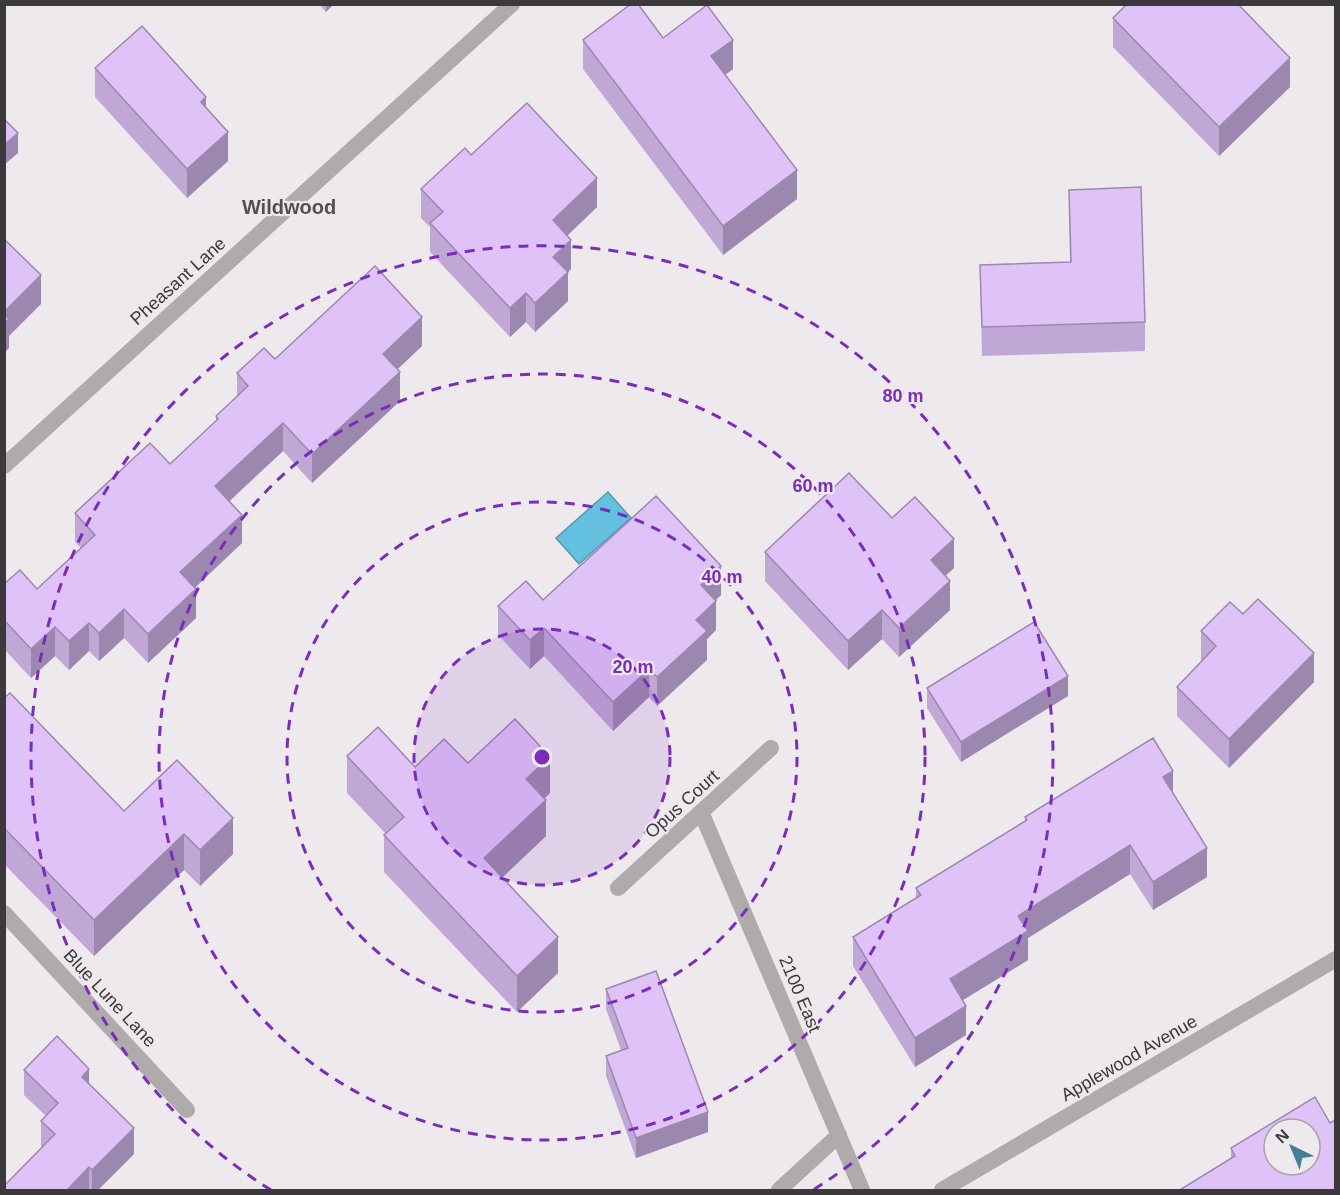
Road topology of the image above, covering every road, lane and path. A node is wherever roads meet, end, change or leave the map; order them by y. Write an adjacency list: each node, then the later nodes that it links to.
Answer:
1 (512, 4): 2 (street, Pheasant Lane)
2 (4, 466)
3 (771, 748): 4 (street, Opus Court)
4 (701, 812): 5 (street, Opus Court); 9 (street, 2100 East)
5 (618, 888)
6 (4, 913): 8 (street, Blue Lune Lane)
7 (1335, 959): 12 (street, Applewood Avenue)
8 (187, 1110)
9 (839, 1135): 10 (street); 11 (street, 2100 East)
10 (779, 1191)
11 (862, 1191)
12 (942, 1191)

